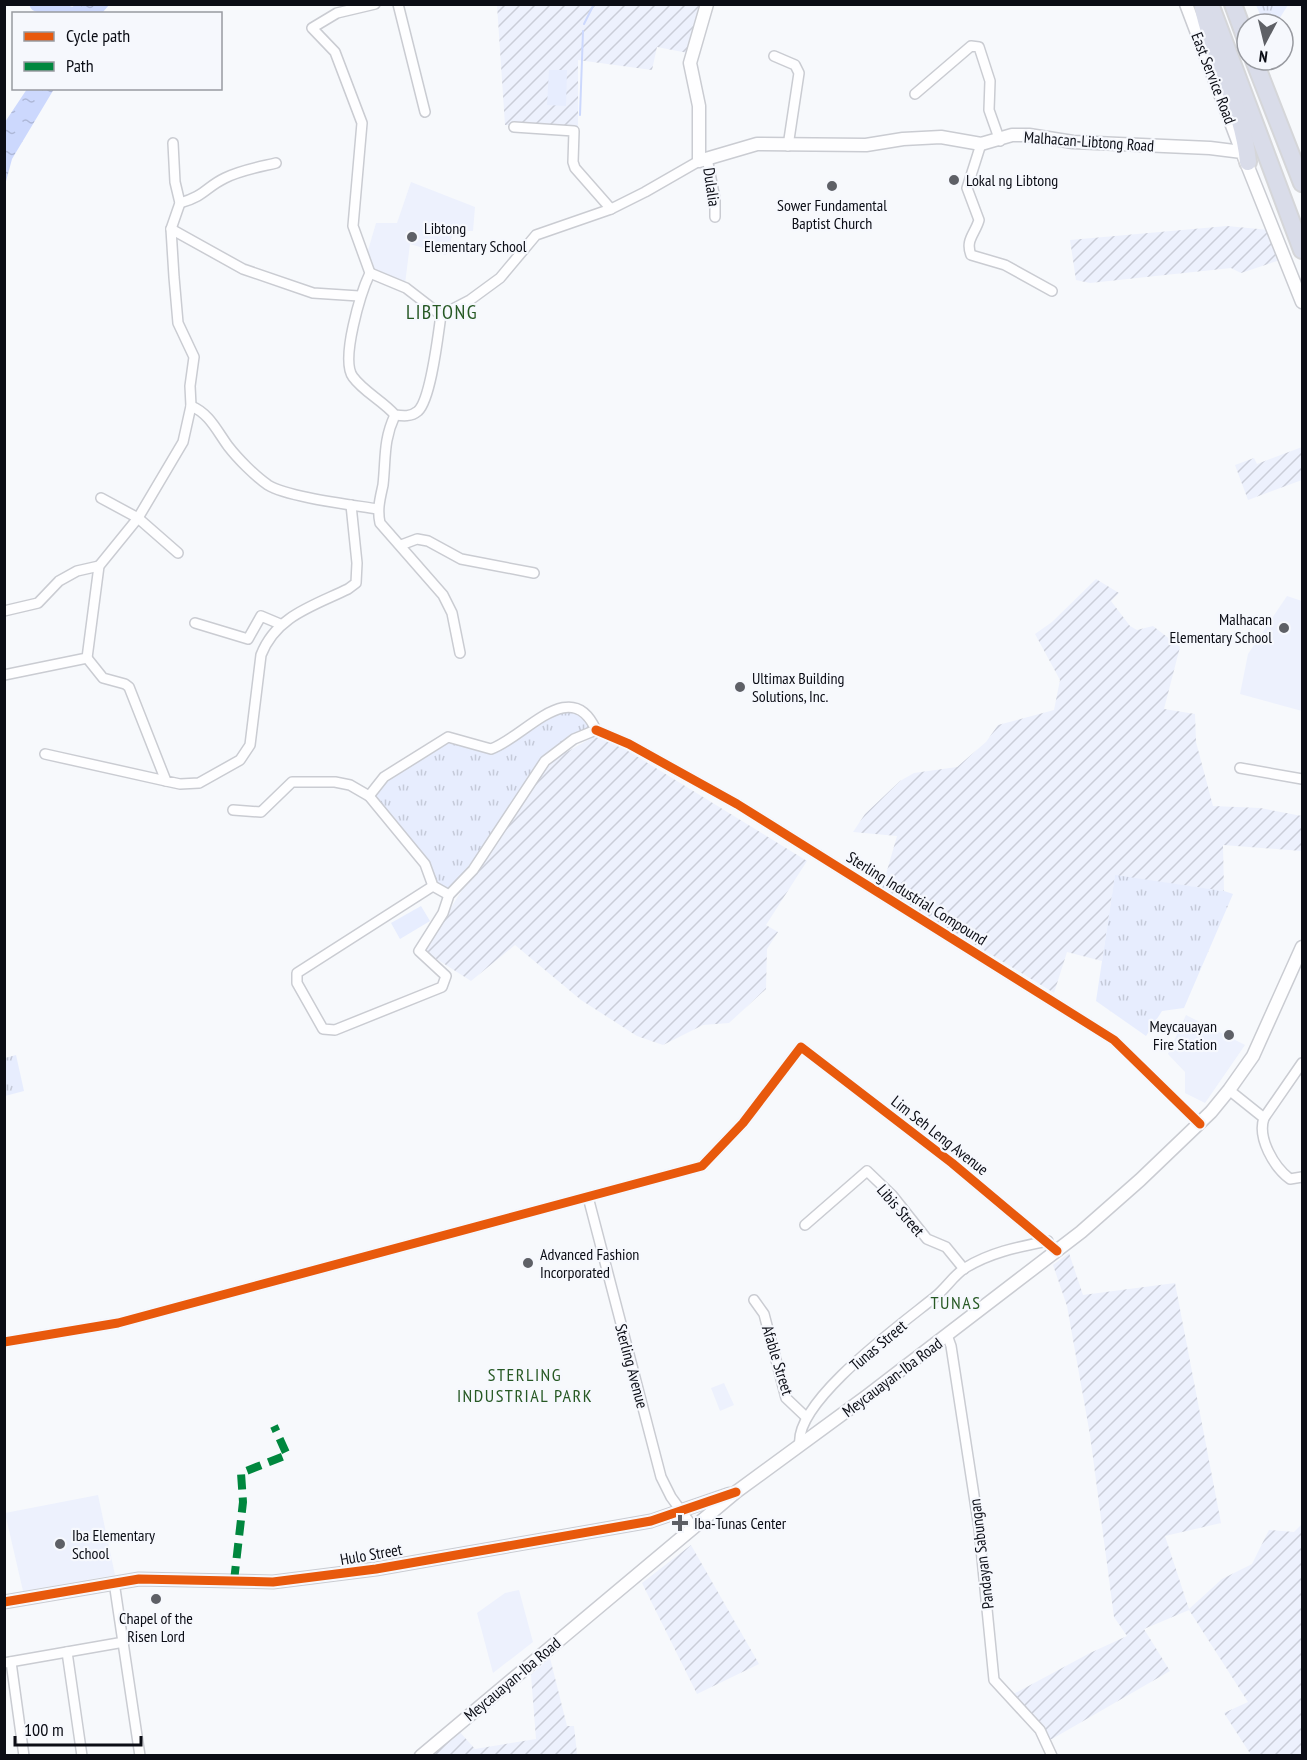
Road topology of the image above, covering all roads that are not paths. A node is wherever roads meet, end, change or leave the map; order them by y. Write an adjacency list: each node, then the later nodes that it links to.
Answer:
1 (375, 4): 25 (street)
2 (398, 4): 10 (street)
3 (707, 4): 17 (main road)
4 (1186, 4): 16 (main road, East Service Road)
5 (1202, 4): 16 (highway)
6 (1210, 4): 24 (highway)
7 (774, 56): 15 (street)
8 (1259, 72): 19 (highway)
9 (915, 94): 12 (street)
10 (425, 112)
11 (514, 127): 21 (street)
12 (1000, 141): 14 (main road, Malhacan-Libtong Road); 16 (main road, Malhacan-Libtong Road)
13 (173, 143): 20 (street)
14 (981, 144): 15 (main road, Malhacan-Libtong Road); 26 (street)
15 (788, 146): 17 (main road, Malhacan-Libtong Road)
16 (1245, 157): 28 (main road)
17 (703, 159): 21 (street, Malhacan-Libtong Road); 22 (street, Dulalia)
18 (276, 163): 20 (street)
19 (1302, 183)
20 (180, 203): 23 (street)
21 (611, 209): 29 (street, Malhacan-Libtong Road)
22 (715, 217)
23 (171, 229): 27 (street); 30 (street)
24 (1302, 250)
25 (370, 273): 27 (street); 29 (street)
26 (1052, 291)
27 (359, 297): 31 (street)
28 (1302, 302)
29 (441, 315): 31 (street)
30 (191, 406): 33 (street); 35 (street)
31 (395, 415): 34 (street)
32 (101, 498): 35 (street)
33 (351, 504): 34 (street); 42 (street)
34 (377, 509): 36 (street)
35 (138, 518): 37 (street); 38 (street)
36 (401, 545): 39 (street); 43 (street)
37 (178, 553)
38 (99, 566): 40 (street); 44 (street)
39 (534, 573)
40 (4, 611)
41 (195, 623): 42 (street)
42 (280, 624): 50 (street)
43 (460, 653)
44 (87, 658): 45 (street); 50 (street)
45 (4, 675)
46 (596, 730): 51 (street); 54 (street); 59 (street, Sterling Industrial Compound)
47 (45, 754): 50 (street)
48 (1240, 768): 49 (street)
49 (1302, 779)
50 (166, 781)
51 (369, 796): 52 (street); 53 (street)
52 (233, 810)
53 (433, 886): 54 (street); 54 (street)
54 (449, 896)
55 (1302, 947): 57 (main road, Meycauayan-Iba Road)
56 (1302, 1063): 58 (street)
57 (1229, 1090): 58 (street); 59 (main road, Meycauayan-Iba Road)
58 (1264, 1118): 60 (street)
59 (1200, 1124): 63 (main road, Meycauayan-Iba Road)
60 (1302, 1177)
61 (588, 1197): 63 (street, Lim Seh Leng Avenue); 67 (street); 71 (street, Sterling Avenue)
62 (805, 1225): 64 (street, Libis Street)
63 (1052, 1246): 64 (street, Tunas Street); 66 (main road, Meycauayan-Iba Road)
64 (964, 1269): 68 (street, Tunas Street)
65 (754, 1300): 68 (street, Afable Street)
66 (947, 1335): 69 (main road, Meycauayan-Iba Road); 82 (street, Pandayan Sabungan)
67 (4, 1342)
68 (806, 1417): 69 (street, Tunas Street)
69 (800, 1445): 70 (main road, Meycauayan-Iba Road)
70 (736, 1492): 71 (main road, Hulo Street); 72 (main road, Meycauayan-Iba Road)
71 (682, 1512): 72 (street, Sterling Avenue); 73 (main road, Hulo Street)
72 (693, 1527): 81 (main road, Meycauayan-Iba Road)
73 (114, 1582): 74 (main road, Hulo Street); 75 (street)
74 (4, 1602)
75 (124, 1642): 76 (street); 80 (street)
76 (67, 1652): 77 (street); 79 (street)
77 (8, 1663): 78 (street)
78 (24, 1755)
79 (82, 1755)
80 (140, 1755)
81 (420, 1755)
82 (1052, 1755)

